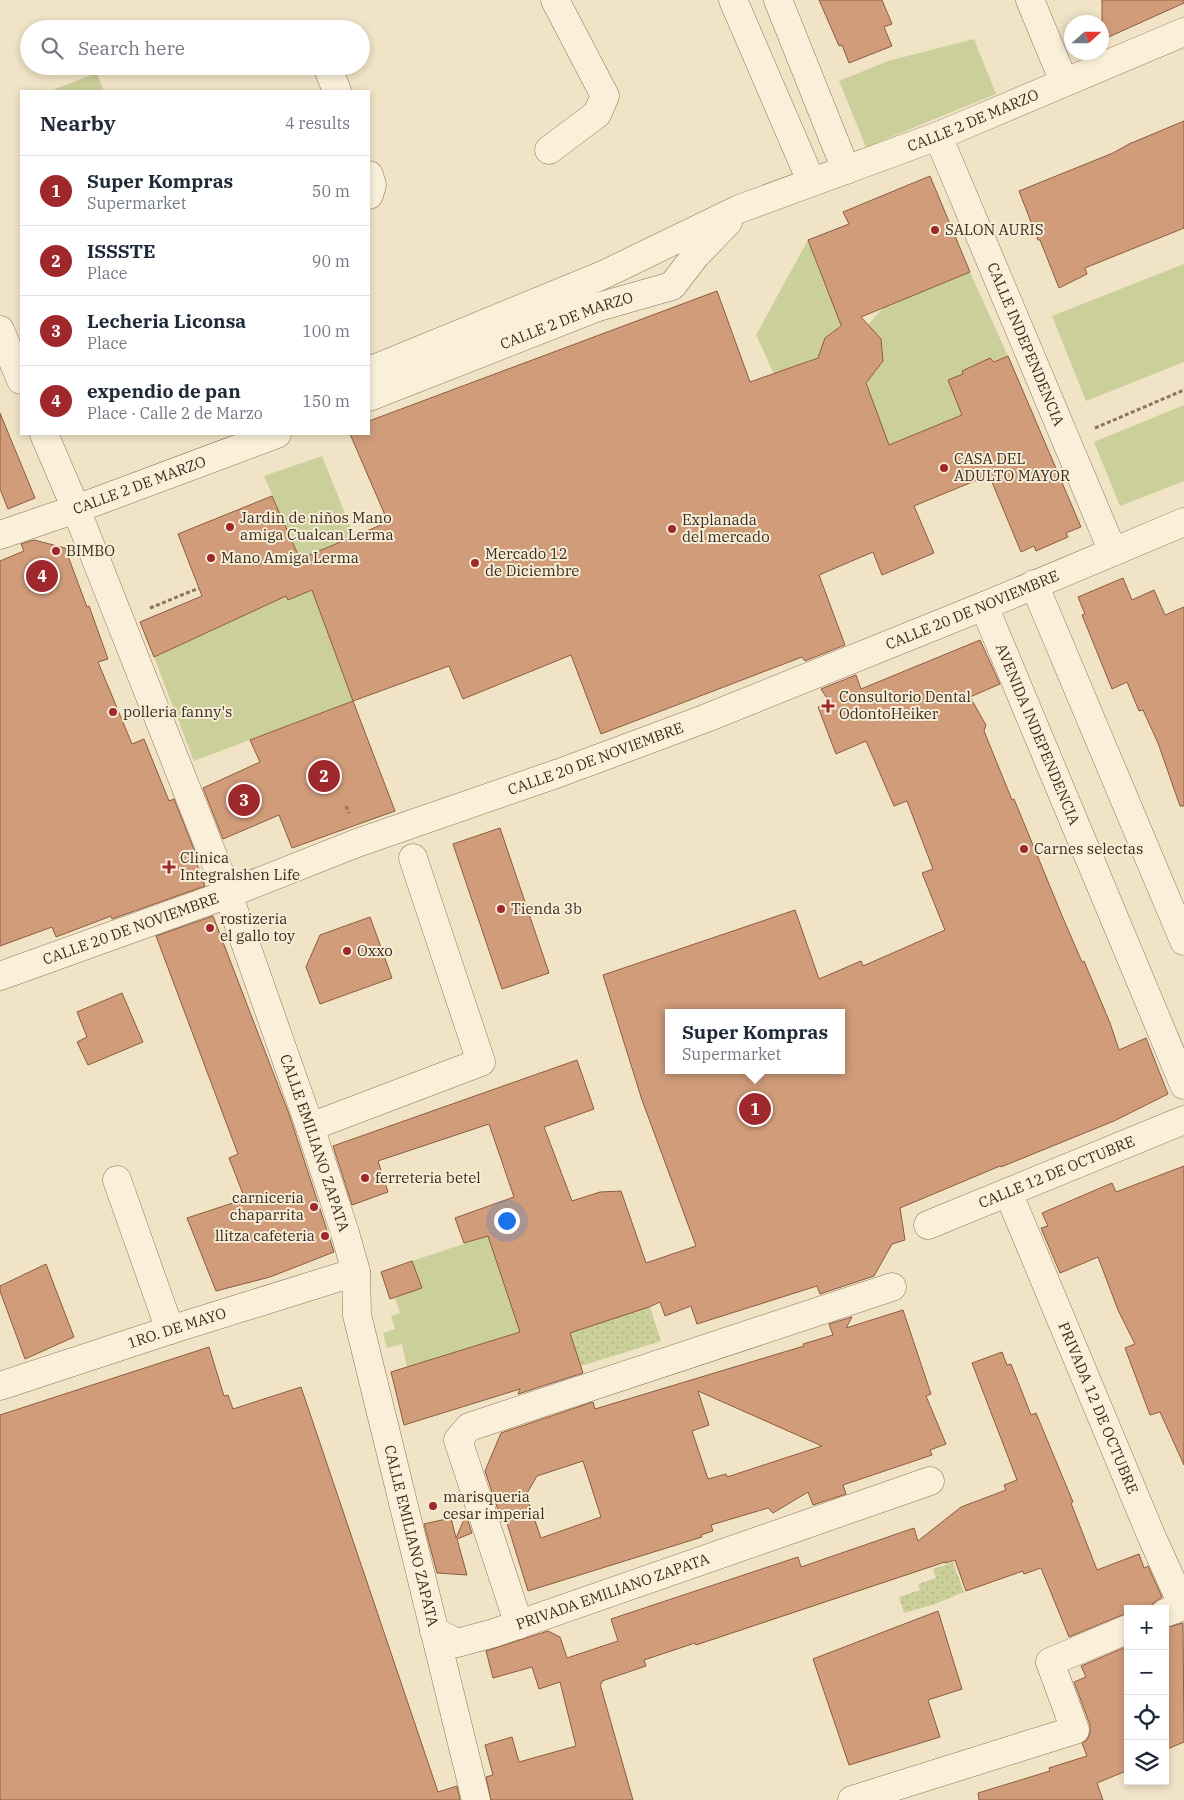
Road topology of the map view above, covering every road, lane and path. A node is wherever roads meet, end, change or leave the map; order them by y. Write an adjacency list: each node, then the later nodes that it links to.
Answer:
1 (555, 0): 10 (street)
2 (733, 0): 13 (street)
3 (778, 0): 11 (street)
4 (1030, 0): 7 (street)
5 (1184, 32): 7 (street, CALLE 2 DE MARZO)
6 (330, 75): 8 (street)
7 (1064, 82): 9 (street, CALLE 2 DE MARZO)
8 (336, 90)
9 (938, 136): 11 (street, CALLE 2 DE MARZO); 23 (street, CALLE INDEPENDENCIA)
10 (549, 150)
11 (846, 170): 13 (street, CALLE 2 DE MARZO)
12 (370, 178): 14 (street)
13 (811, 181): 15 (street, CALLE 2 DE MARZO)
14 (370, 192)
15 (748, 206): 17 (street); 20 (street, CALLE 2 DE MARZO)
16 (0, 330): 18 (street)
17 (371, 365)
18 (20, 378)
19 (1184, 390): 23 (path)
20 (370, 398)
21 (44, 435): 24 (street, CALLE EMILIANO ZAPATA)
22 (274, 435): 24 (street, CALLE 2 DE MARZO)
23 (1067, 440): 27 (street, CALLE INDEPENDENCIA)
24 (76, 509): 26 (street, CALLE 2 DE MARZO); 31 (street, CALLE EMILIANO ZAPATA)
25 (1184, 522): 27 (street, CALLE 20 DE NOVIEMBRE)
26 (0, 535)
27 (1113, 552): 28 (street, CALLE 20 DE NOVIEMBRE)
28 (1034, 584): 30 (street, CALLE 20 DE NOVIEMBRE); 34 (street)
29 (199, 588): 31 (path)
30 (984, 606): 33 (street, CALLE 20 DE NOVIEMBRE); 36 (street, AVENIDA INDEPENDENCIA)
31 (119, 621): 33 (street, CALLE EMILIANO ZAPATA)
32 (413, 858): 38 (street)
33 (228, 894): 35 (street, CALLE 20 DE NOVIEMBRE); 38 (street, CALLE EMILIANO ZAPATA)
34 (1184, 941)
35 (0, 976)
36 (1184, 1085)
37 (1184, 1120): 40 (street, CALLE 12 DE OCTUBRE)
38 (310, 1127): 42 (street, CALLE EMILIANO ZAPATA)
39 (117, 1180): 44 (street)
40 (1008, 1192): 41 (street, CALLE 12 DE OCTUBRE); 47 (street, PRIVADA 12 DE OCTUBRE)
41 (928, 1225)
42 (356, 1272): 44 (street, 1RO. DE MAYO); 49 (street, CALLE EMILIANO ZAPATA)
43 (892, 1287): 48 (street, PRIVADA EMILIANO ZAPATA)
44 (170, 1330): 45 (street, 1RO. DE MAYO)
45 (0, 1386)
46 (930, 1481): 48 (street, PRIVADA EMILIANO ZAPATA)
47 (1169, 1611)
48 (519, 1625): 49 (street)
49 (434, 1631): 51 (street, CALLE EMILIANO ZAPATA)
50 (1124, 1631): 52 (street)
51 (476, 1800)
52 (852, 1800)

